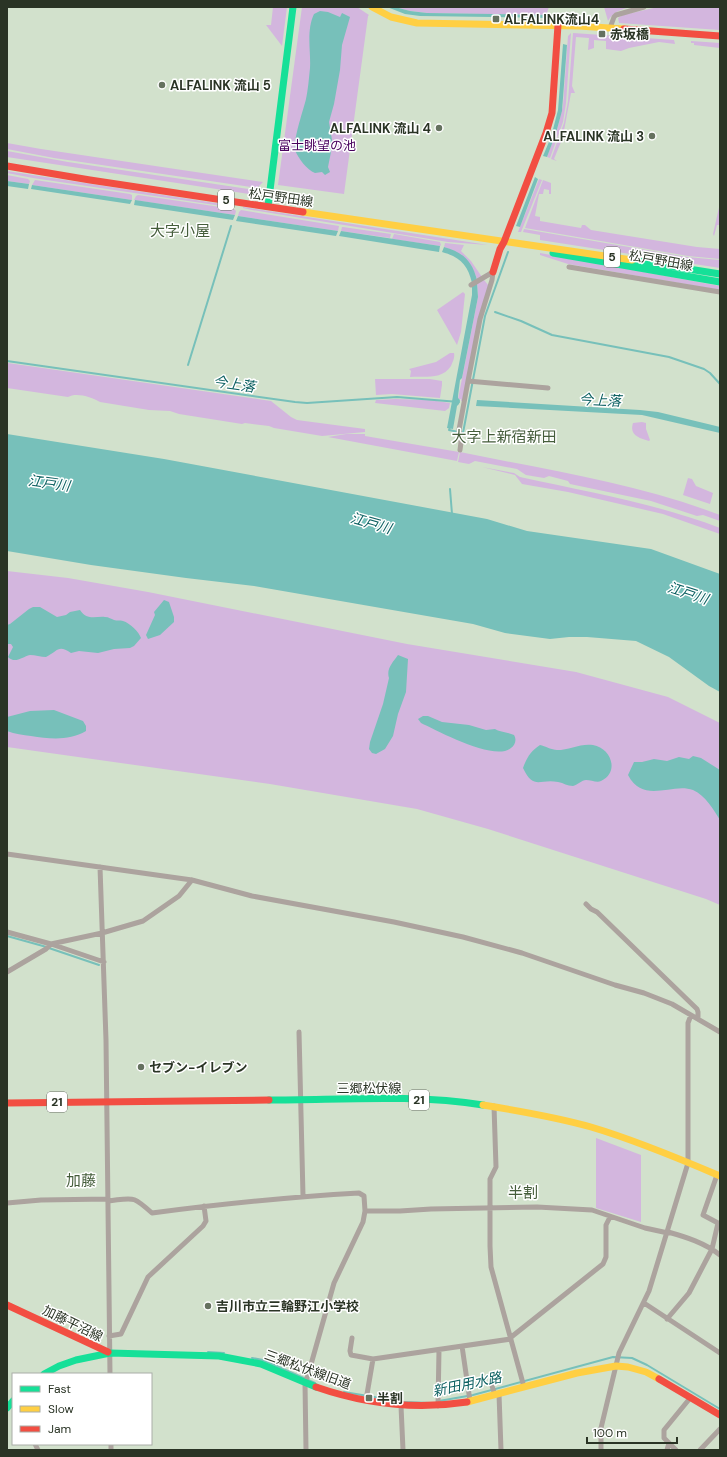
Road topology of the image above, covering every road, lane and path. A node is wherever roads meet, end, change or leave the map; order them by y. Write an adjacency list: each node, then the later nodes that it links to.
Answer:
1 (294, 7): 8 (main road)
2 (372, 7): 4 (main road)
3 (644, 7): 5 (street)
4 (558, 26): 5 (main road); 9 (main road)
5 (610, 28): 6 (main road)
6 (720, 36)
7 (7, 166): 8 (main road, 松戸野田線 / 5)
8 (268, 206): 9 (main road, 松戸野田線 / 5)
9 (504, 242): 11 (main road); 12 (main road, 松戸野田線 / 5); 13 (main road, 松戸野田線 / 5)
10 (569, 267): 15 (street)
11 (493, 272): 14 (street); 16 (street)
12 (720, 274)
13 (720, 282)
14 (471, 285)
15 (720, 292)
16 (471, 382): 17 (street); 18 (street)
17 (548, 388)
18 (460, 450)
19 (7, 854): 20 (street)
20 (100, 867): 21 (street); 24 (street)
21 (192, 880): 24 (street); 28 (street)
22 (586, 904): 29 (street)
23 (7, 932): 25 (street)
24 (102, 933): 25 (street); 26 (street)
25 (51, 944): 26 (street); 27 (street)
26 (104, 962): 33 (street)
27 (7, 972)
28 (691, 1015): 29 (street); 36 (street)
29 (698, 1019): 31 (street)
30 (299, 1032): 32 (street)
31 (720, 1032)
32 (300, 1100): 33 (main road, 三郷松伏線 / 21); 35 (main road, 三郷松伏線 / 21); 38 (street)
33 (107, 1102): 34 (main road, 三郷松伏線 / 21); 39 (street)
34 (7, 1103)
35 (494, 1106): 36 (main road, 三郷松伏線 / 21); 42 (street)
36 (688, 1162): 37 (main road, 三郷松伏線 / 21); 45 (street)
37 (719, 1175): 46 (street)
38 (303, 1196): 41 (street); 43 (street)
39 (108, 1200): 40 (street); 41 (street); 51 (street)
40 (7, 1203)
41 (204, 1206): 51 (street)
42 (490, 1209): 43 (street); 44 (street); 53 (street)
43 (365, 1211): 62 (street)
44 (610, 1217): 45 (street); 53 (street)
45 (668, 1233): 46 (street); 48 (street)
46 (712, 1249): 47 (street); 50 (street)
47 (720, 1255)
48 (644, 1303): 50 (street); 59 (street)
49 (7, 1305): 56 (main road, 加藤平沼線)
50 (667, 1319): 57 (street)
51 (109, 1336): 56 (street)
52 (352, 1338): 58 (street)
53 (511, 1338): 54 (street); 63 (street)
54 (462, 1346): 55 (street); 65 (street)
55 (439, 1350): 58 (street); 68 (street)
56 (110, 1353): 60 (main road, 加藤平沼線); 61 (street); 62 (main road, 三郷松伏線旧道)
57 (720, 1353)
58 (373, 1359): 67 (street)
59 (616, 1364): 63 (main road, 三郷松伏線旧道); 66 (main road, 三郷松伏線旧道); 76 (street)
60 (46, 1373)
61 (110, 1373)
62 (306, 1379): 67 (main road, 三郷松伏線旧道); 73 (street)
63 (523, 1385): 64 (main road, 三郷松伏線旧道)
64 (495, 1392): 65 (main road, 三郷松伏線旧道); 75 (street)
65 (469, 1397): 68 (main road, 三郷松伏線旧道)
66 (691, 1397): 70 (main road, 三郷松伏線旧道); 72 (street)
67 (366, 1399): 69 (main road, 三郷松伏線旧道)
68 (438, 1402): 69 (main road, 三郷松伏線旧道)
69 (401, 1406): 74 (street)
70 (720, 1415)
71 (720, 1429): 79 (street)
72 (669, 1443): 77 (street); 78 (street)
73 (306, 1450)
74 (403, 1450)
75 (501, 1450)
76 (601, 1450)
77 (667, 1450)
78 (676, 1450)
79 (700, 1450)

